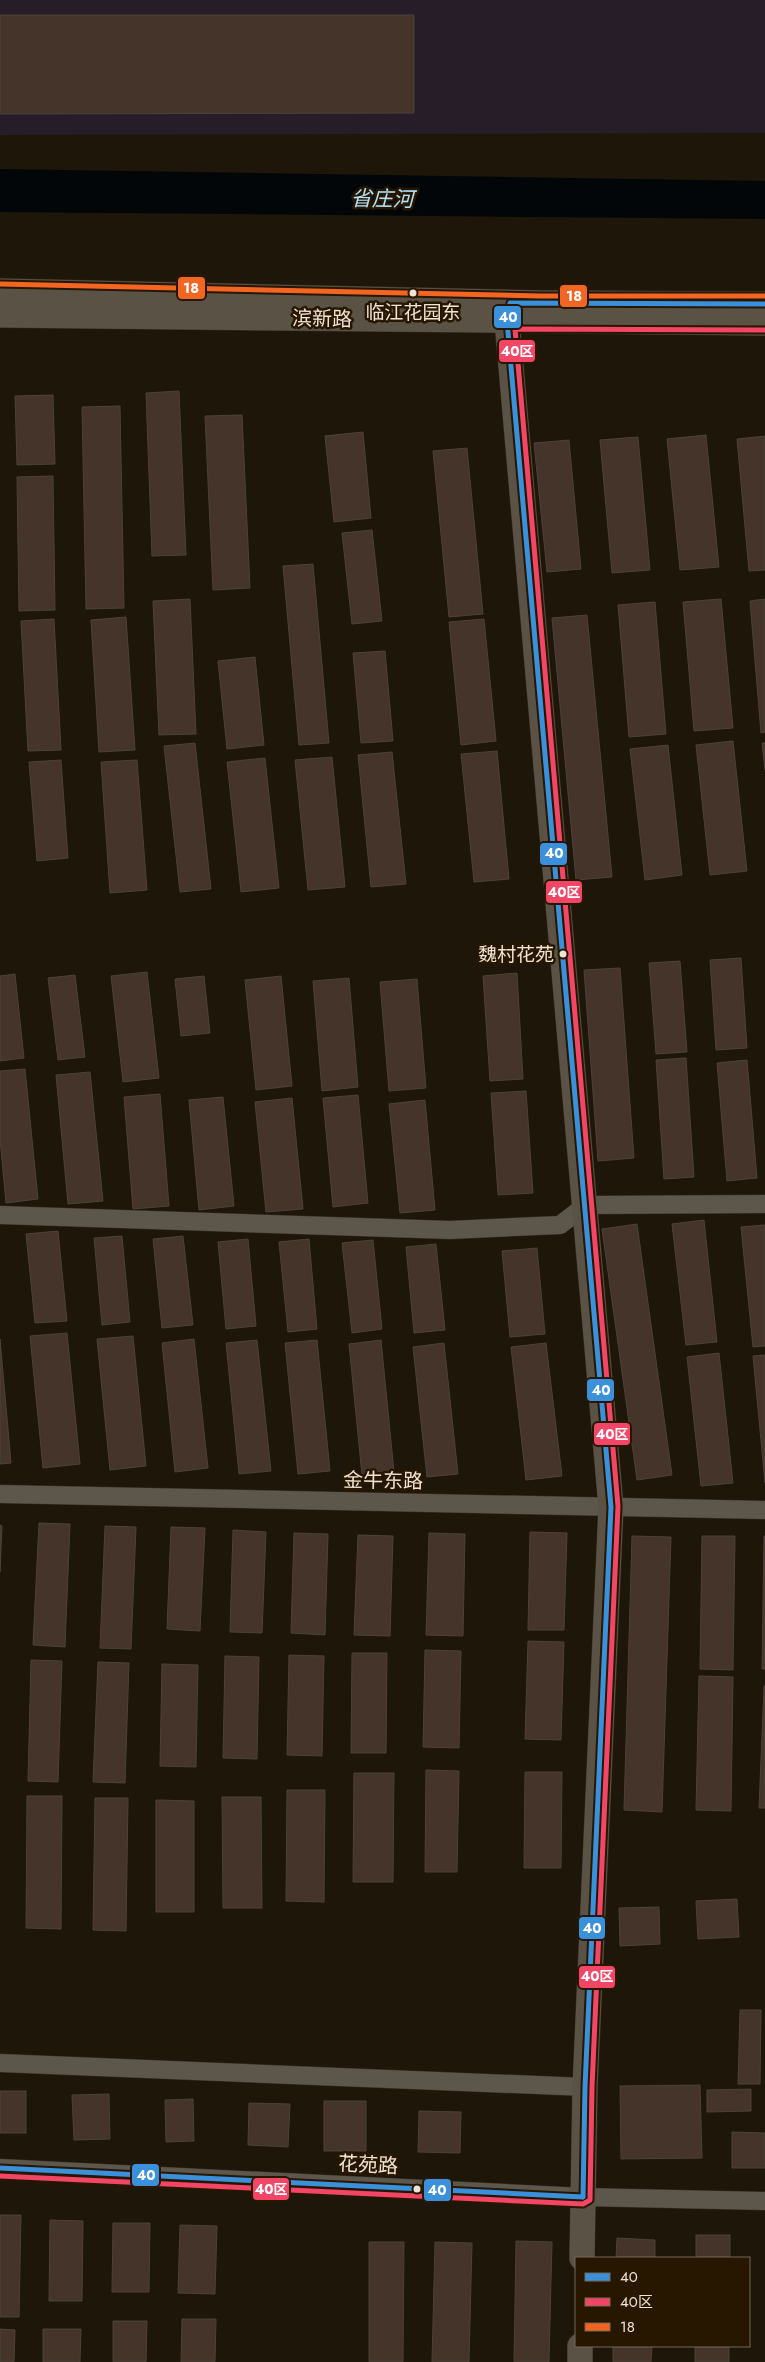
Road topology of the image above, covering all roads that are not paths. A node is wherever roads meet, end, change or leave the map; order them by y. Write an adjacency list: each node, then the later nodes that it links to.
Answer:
1 (0, 291): 3 (street, 滨新路)
2 (765, 304): 3 (street, 滨新路)
3 (508, 312): 4 (street, 滨新路); 5 (street, 滨新路); 7 (street)
4 (0, 315)
5 (765, 323)
6 (765, 1204): 7 (street)
7 (586, 1205): 8 (street); 10 (street)
8 (0, 1215)
9 (0, 1494): 10 (street, 金牛东路)
10 (611, 1506): 11 (street, 金牛东路); 13 (street)
11 (765, 1510)
12 (0, 2063): 13 (street)
13 (585, 2087): 15 (street)
14 (0, 2168): 15 (street, 花苑路)
15 (583, 2197): 16 (street, 花苑路); 17 (street)
16 (765, 2201)
17 (582, 2257)
18 (580, 2347): 19 (street)
19 (580, 2362)

